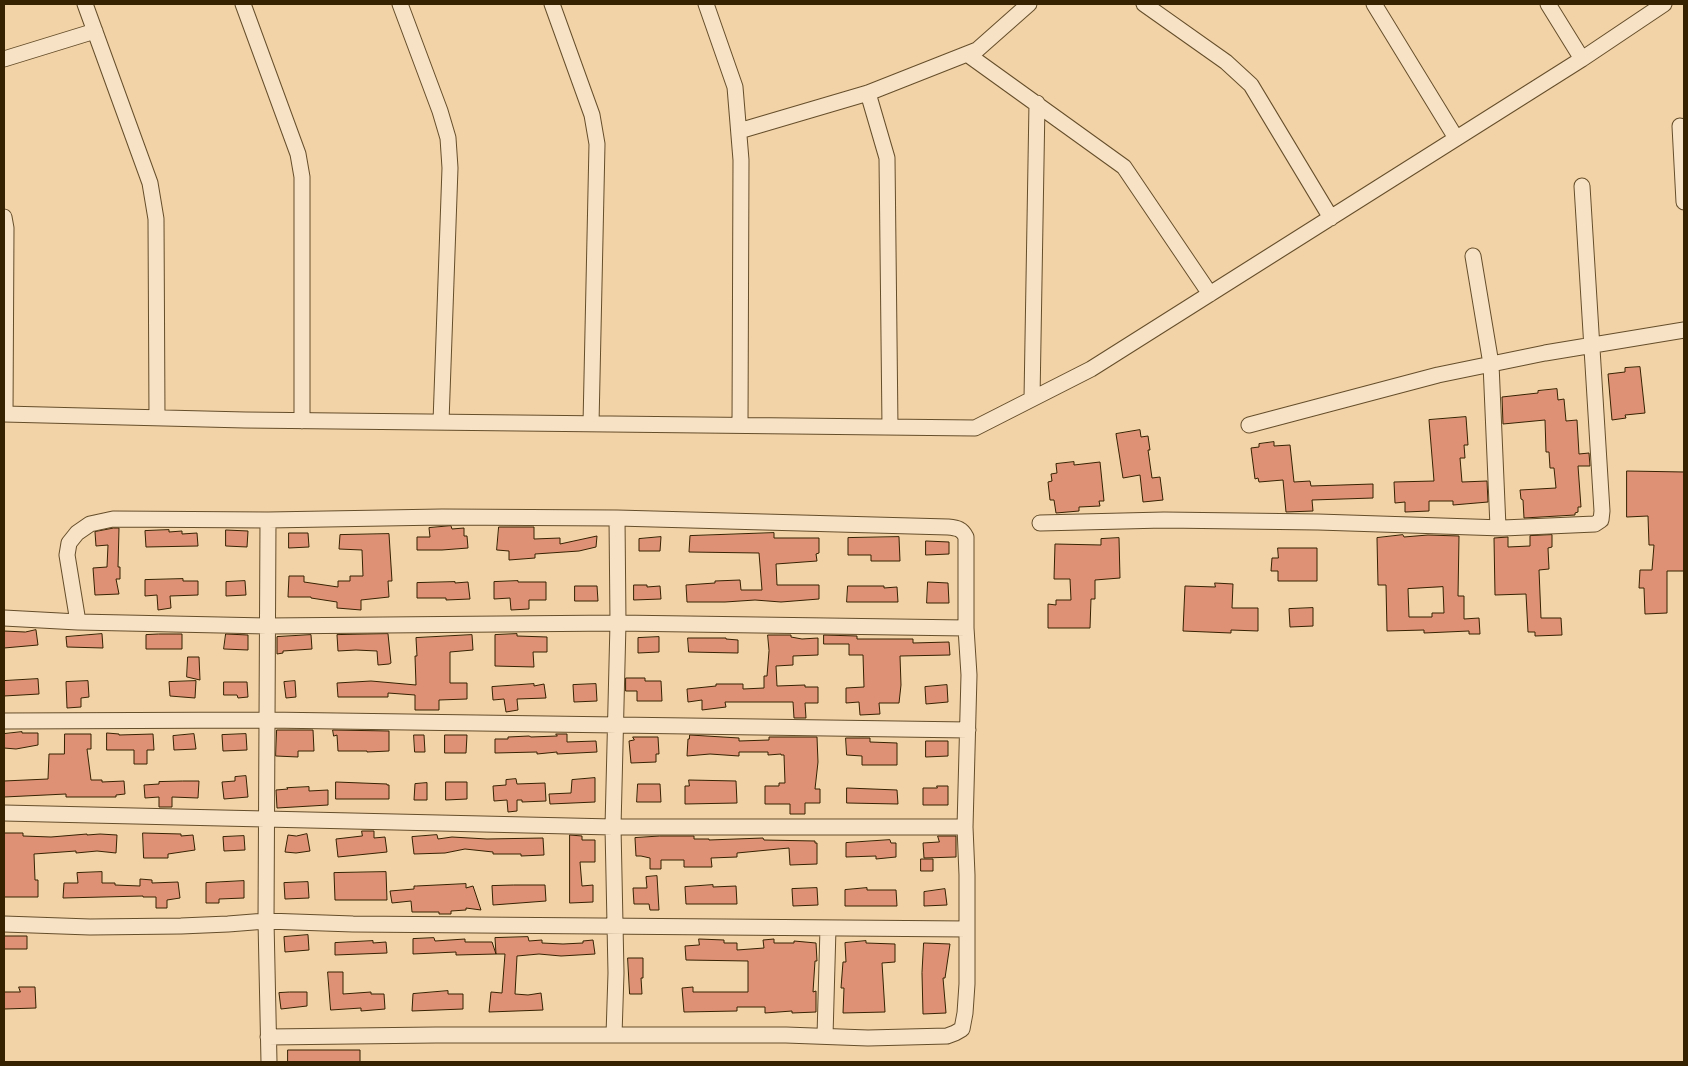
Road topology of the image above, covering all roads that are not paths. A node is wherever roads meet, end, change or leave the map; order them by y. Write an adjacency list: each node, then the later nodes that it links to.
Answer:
1 (85, 4): 11 (street)
2 (243, 4): 32 (street)
3 (400, 4): 33 (street)
4 (552, 4): 34 (street)
5 (706, 4): 18 (street)
6 (1029, 4): 12 (street)
7 (1144, 4): 23 (street)
8 (1374, 4): 19 (street)
9 (1548, 4): 14 (street)
10 (1664, 4): 14 (street)
11 (95, 31): 13 (street); 31 (street)
12 (967, 54): 15 (street); 16 (street)
13 (4, 59)
14 (1582, 59): 19 (street)
15 (868, 93): 18 (street); 37 (street)
16 (1037, 103): 25 (street); 29 (street)
17 (1680, 126): 21 (street)
18 (739, 132): 35 (street)
19 (1456, 138): 23 (street)
20 (1582, 186): 27 (street)
21 (1684, 202)
22 (4, 217): 30 (street)
23 (1331, 218): 25 (street)
24 (1473, 256): 28 (street)
25 (1210, 294): 29 (street)
26 (1684, 330): 27 (street)
27 (1592, 345): 28 (street); 41 (street)
28 (1491, 364): 36 (street); 41 (street)
29 (1032, 399): 37 (street)
30 (4, 414): 31 (street)
31 (157, 418): 32 (street)
32 (302, 421): 33 (street)
33 (441, 422): 34 (street)
34 (591, 424): 35 (street)
35 (740, 425): 37 (street)
36 (1249, 426)
37 (890, 427)
38 (617, 518): 39 (street); 44 (street); 46 (street)
39 (268, 520): 43 (street); 45 (street)
40 (1040, 523): 41 (street)
41 (1498, 527)
42 (4, 618): 43 (street)
43 (78, 622): 45 (street)
44 (618, 623): 45 (street); 46 (street); 49 (street)
45 (267, 626): 47 (street)
46 (966, 628): 50 (street)
47 (267, 720): 48 (street); 49 (street); 52 (street)
48 (4, 721)
49 (615, 726): 50 (street); 53 (street)
50 (968, 730): 54 (street)
51 (4, 813): 52 (street)
52 (268, 820): 53 (street); 55 (street)
53 (613, 827): 54 (street); 57 (street)
54 (965, 827): 59 (street)
55 (266, 921): 56 (street); 57 (street); 62 (street)
56 (4, 924)
57 (616, 927): 58 (street); 60 (street)
58 (828, 928): 59 (street); 61 (street)
59 (967, 930): 61 (street)
60 (614, 1036): 61 (street); 62 (street)
61 (825, 1036)
62 (268, 1037): 63 (street)
63 (269, 1062)

